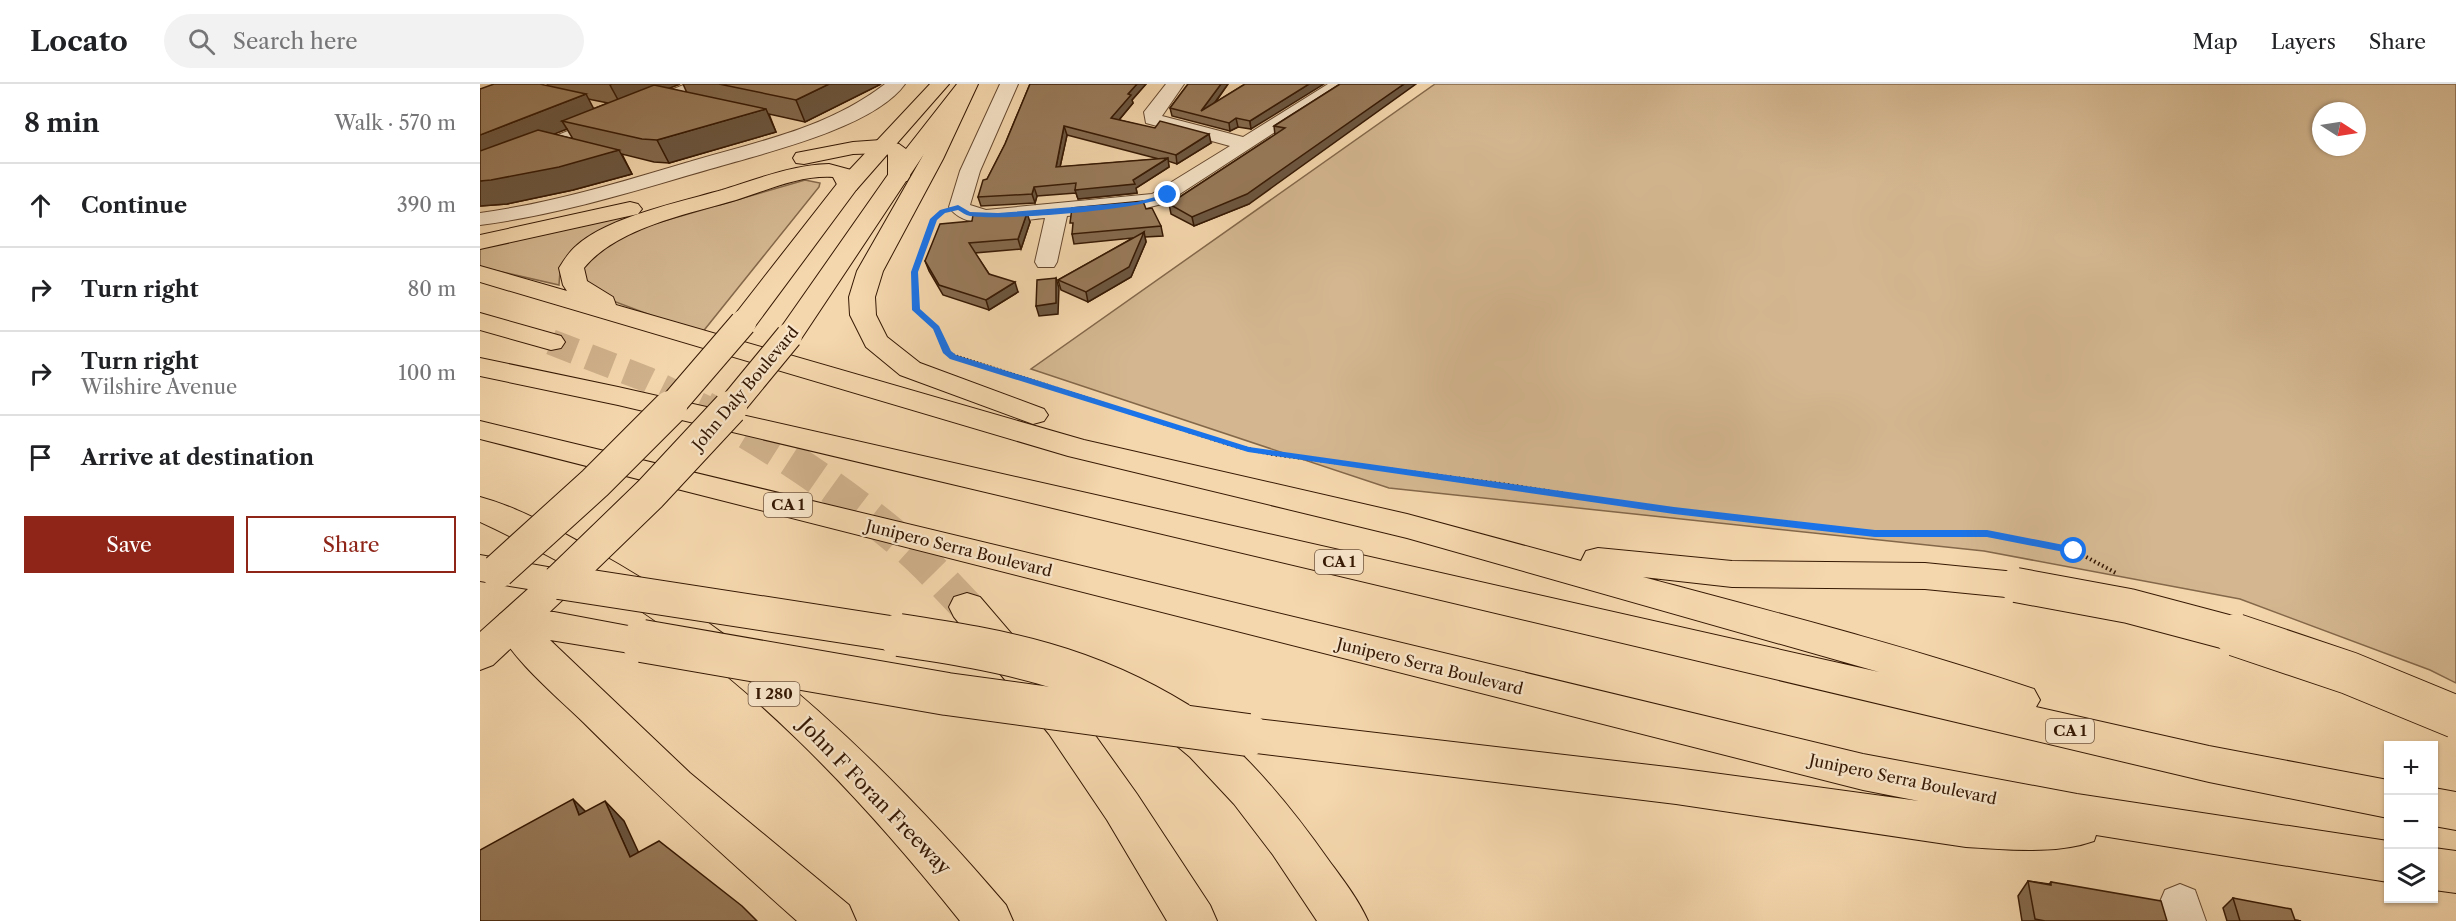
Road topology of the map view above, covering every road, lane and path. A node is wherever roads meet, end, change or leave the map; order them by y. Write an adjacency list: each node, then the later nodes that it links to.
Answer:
1 (701, 84): 8 (street)
2 (896, 84): 13 (street)
3 (940, 84): 16 (main road)
4 (968, 84): 21 (main road, John Daly Boulevard); 34 (main road)
5 (1009, 84): 23 (street)
6 (1174, 84): 14 (street)
7 (1340, 84): 14 (street)
8 (663, 99): 10 (street); 11 (street)
9 (592, 107): 11 (street)
10 (697, 107)
11 (623, 115): 15 (street)
12 (778, 124): 13 (street)
13 (813, 132): 20 (street)
14 (1246, 144): 24 (street)
15 (548, 146): 17 (street); 19 (street)
16 (883, 147): 21 (main road); 22 (main road); 26 (main road)
17 (581, 153)
18 (637, 167): 20 (street)
19 (480, 173)
20 (670, 174): 25 (street)
21 (899, 176): 39 (main road, John Daly Boulevard, bridge)
22 (848, 185): 30 (main road); 37 (main road, bridge)
23 (963, 211): 24 (street); 38 (path)
24 (1057, 211): 27 (street)
25 (480, 219)
26 (480, 242)
27 (1046, 262)
28 (480, 274): 30 (main road)
29 (480, 321): 31 (main road)
30 (699, 337): 34 (main road)
31 (550, 342)
32 (480, 368): 44 (main road, CA 1)
33 (480, 430): 48 (main road, Junipero Serra Boulevard / CA 1)
34 (1221, 482): 36 (main road)
35 (496, 515): 53 (main road, John F Foran Freeway / I 280)
36 (1407, 526): 43 (main road, bridge); 44 (main road)
37 (486, 576): 39 (main road)
38 (2122, 577)
39 (559, 582): 41 (main road, John Daly Boulevard); 55 (main road, bridge)
40 (967, 607): 54 (main road)
41 (497, 621): 42 (main road, John Daly Boulevard); 48 (main road, bridge); 52 (main road)
42 (480, 655)
43 (2456, 717)
44 (2209, 764): 45 (main road, CA 1)
45 (2384, 798)
46 (2438, 808): 47 (main road)
47 (2456, 811)
48 (2143, 824): 49 (main road, Junipero Serra Boulevard / CA 1)
49 (2384, 861)
50 (2438, 870): 51 (main road)
51 (2456, 872)
52 (832, 921)
53 (988, 921)
54 (1193, 921)
55 (1344, 921)

